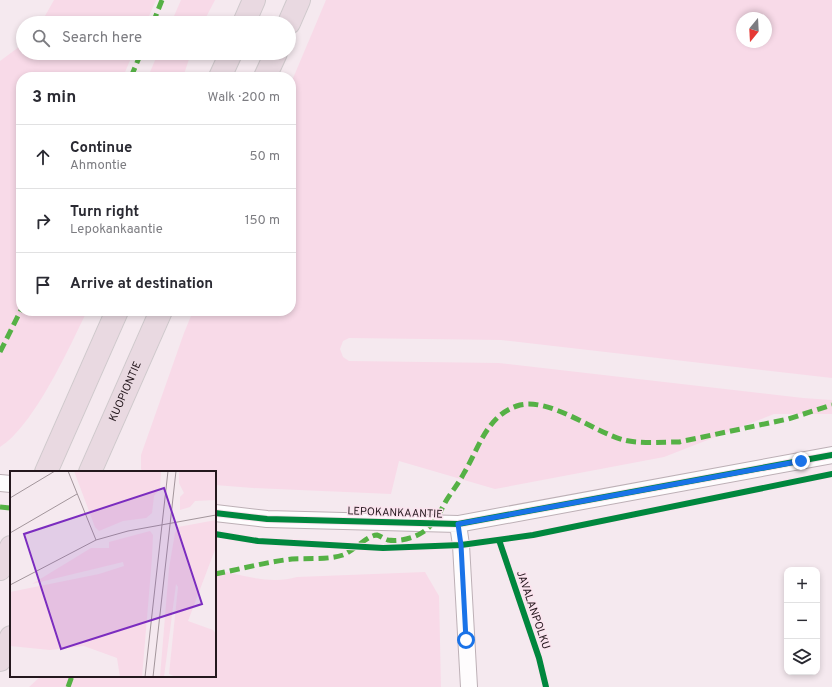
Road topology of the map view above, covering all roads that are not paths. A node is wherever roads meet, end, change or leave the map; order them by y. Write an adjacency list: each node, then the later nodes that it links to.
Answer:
1 (254, 0): 3 (highway)
2 (299, 0): 4 (highway)
3 (247, 16)
4 (292, 16)
5 (228, 60): 7 (highway)
6 (273, 60): 8 (highway)
7 (222, 72)
8 (267, 72)
9 (115, 316): 13 (highway)
10 (159, 316): 12 (highway, KUOPIONTIE)
11 (832, 455): 17 (street, LEPOKANKAANTIE)
12 (92, 467)
13 (48, 468)
14 (0, 483): 15 (street)
15 (10, 484)
16 (216, 513): 17 (street, LEPOKANKAANTIE)
17 (458, 524): 22 (street)
18 (10, 549): 19 (highway)
19 (0, 569)
20 (10, 639): 21 (highway)
21 (0, 660)
22 (469, 687)

